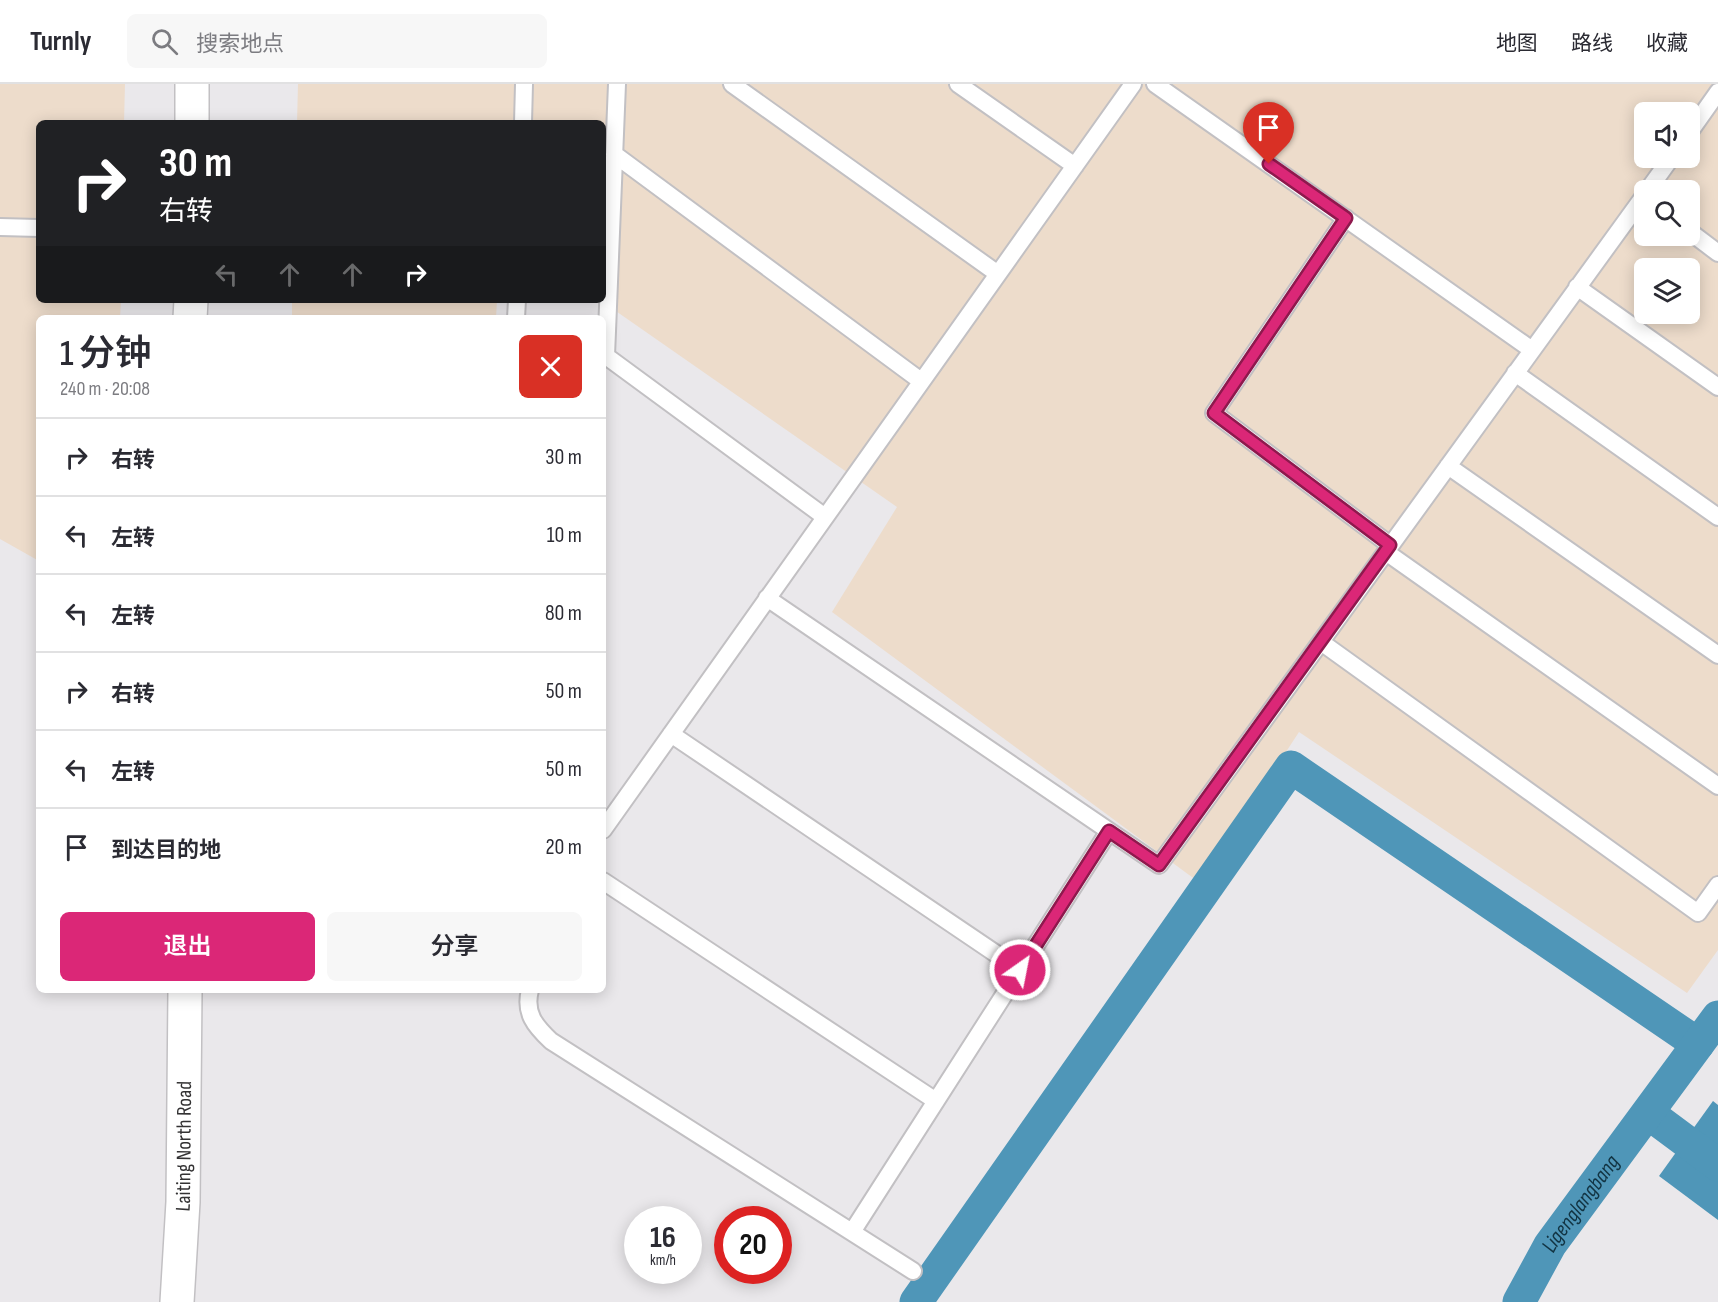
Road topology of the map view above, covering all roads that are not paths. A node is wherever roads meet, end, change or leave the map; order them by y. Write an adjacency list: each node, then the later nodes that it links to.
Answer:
1 (192, 84): 10 (street)
2 (524, 84): 11 (lane)
3 (617, 84): 12 (lane)
4 (732, 84): 20 (lane)
5 (958, 84): 13 (lane)
6 (1133, 84): 13 (lane)
7 (1155, 84): 15 (lane)
8 (1718, 92): 9 (lane)
9 (1700, 117)
10 (192, 120)
11 (523, 120)
12 (614, 154): 22 (lane); 26 (lane)
13 (1074, 166): 20 (lane)
14 (1634, 210): 21 (lane)
15 (1346, 218): 23 (lane); 31 (lane)
16 (0, 227): 17 (lane)
17 (36, 228)
18 (1700, 239): 19 (lane)
19 (1718, 253)
20 (998, 274): 26 (lane)
21 (1577, 287): 23 (lane); 27 (lane)
22 (606, 334)
23 (1532, 350): 25 (lane)
24 (606, 357): 29 (lane)
25 (1515, 373): 28 (lane); 30 (lane)
26 (921, 381): 29 (lane)
27 (1718, 387)
28 (1448, 466): 31 (lane); 34 (lane)
29 (825, 517): 32 (lane)
30 (1718, 518)
31 (1388, 549): 33 (lane); 36 (lane)
32 (768, 598): 35 (lane); 38 (lane)
33 (1321, 642): 38 (lane); 40 (lane)
34 (1718, 655)
35 (671, 735): 37 (lane); 41 (lane)
36 (1718, 786)
37 (606, 826)
38 (1109, 831): 41 (lane)
39 (606, 883): 44 (lane)
40 (1718, 885)
41 (1020, 970): 44 (lane)
42 (185, 993): 47 (street, Laiting North Road)
43 (530, 993): 45 (lane)
44 (936, 1101): 45 (lane)
45 (852, 1232): 46 (lane)
46 (913, 1271)
47 (177, 1302)

